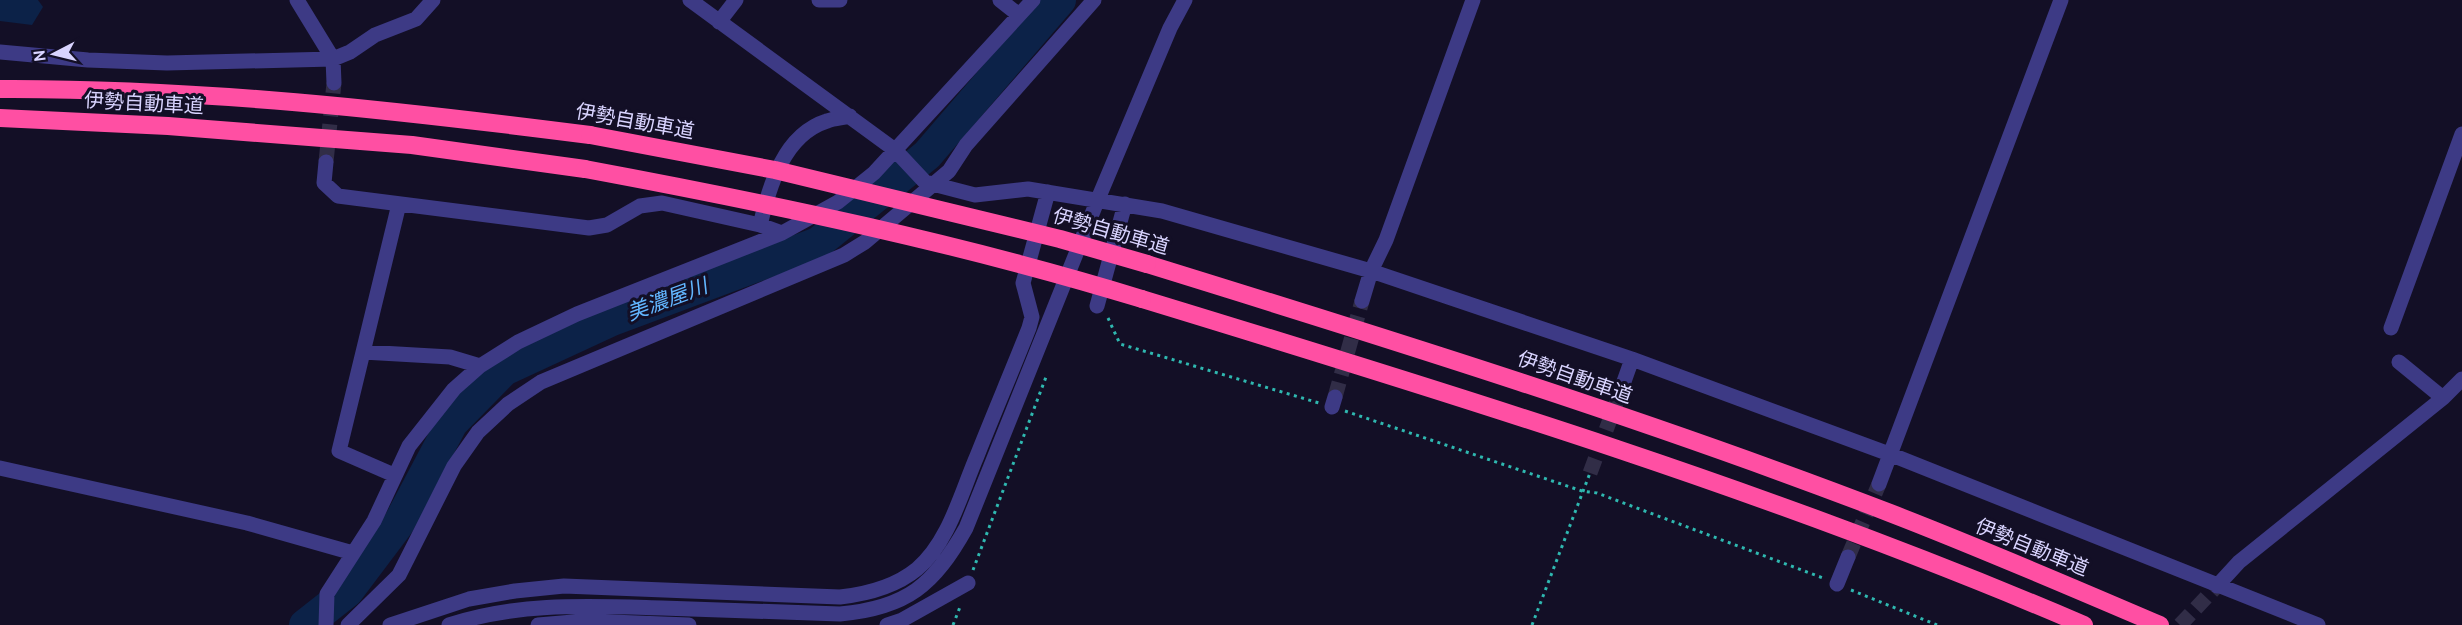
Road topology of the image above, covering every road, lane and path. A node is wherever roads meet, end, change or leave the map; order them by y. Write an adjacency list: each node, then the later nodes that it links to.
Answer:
1 (297, 0): 16 (street)
2 (433, 0): 16 (street)
3 (690, 0): 14 (street)
4 (736, 0): 14 (street)
5 (819, 0): 6 (street)
6 (840, 0)
7 (1000, 0): 13 (street)
8 (1033, 0): 13 (street)
9 (1095, 0): 24 (street)
10 (1185, 0): 26 (street)
11 (1473, 0): 31 (street)
12 (2061, 0): 43 (street)
13 (1019, 15): 22 (street)
14 (719, 22): 19 (street)
15 (0, 52): 16 (street)
16 (333, 58): 17 (street)
17 (334, 83)
18 (0, 89): 67 (highway, 伊勢自動車道, bridge)
19 (850, 116): 22 (street); 29 (street)
20 (0, 118): 54 (highway, 伊勢自動車道, bridge)
21 (2462, 134): 34 (street)
22 (898, 154): 24 (street); 30 (street)
23 (326, 162): 27 (street)
24 (930, 183): 25 (street); 56 (street)
25 (1048, 192): 26 (street); 57 (street)
26 (1098, 199): 28 (street); 58 (street)
27 (399, 204): 29 (street); 35 (street)
28 (1125, 204): 31 (street); 33 (street)
29 (760, 225): 30 (street)
30 (782, 232): 38 (street)
31 (1371, 271): 32 (street); 36 (street)
32 (1362, 301)
33 (1097, 306): 48 (path)
34 (2391, 328)
35 (363, 352): 38 (street); 46 (street)
36 (1632, 359): 41 (street); 43 (street)
37 (2399, 362): 42 (street)
38 (480, 366): 46 (street)
39 (1046, 377): 51 (path)
40 (2462, 379): 42 (street)
41 (1621, 390)
42 (2442, 398): 53 (street)
43 (1892, 455): 47 (street); 53 (street)
44 (0, 468): 49 (street)
45 (1590, 473): 48 (path)
46 (394, 475): 49 (street)
47 (1879, 484)
48 (1582, 491): 52 (path); 63 (path)
49 (352, 553): 55 (street)
50 (1848, 557): 52 (street)
51 (968, 583): 61 (street); 62 (path)
52 (1837, 584): 64 (path)
53 (2217, 586): 68 (street)
54 (2042, 607): 65 (highway); 66 (highway, 伊勢自動車道)
55 (326, 625)
56 (348, 625)
57 (390, 625)
58 (449, 625)
59 (538, 625): 60 (street)
60 (689, 625)
61 (887, 625)
62 (953, 625)
63 (1532, 625)
64 (1937, 625)
65 (2073, 625)
66 (2084, 625)
67 (2160, 625)
68 (2318, 625)

